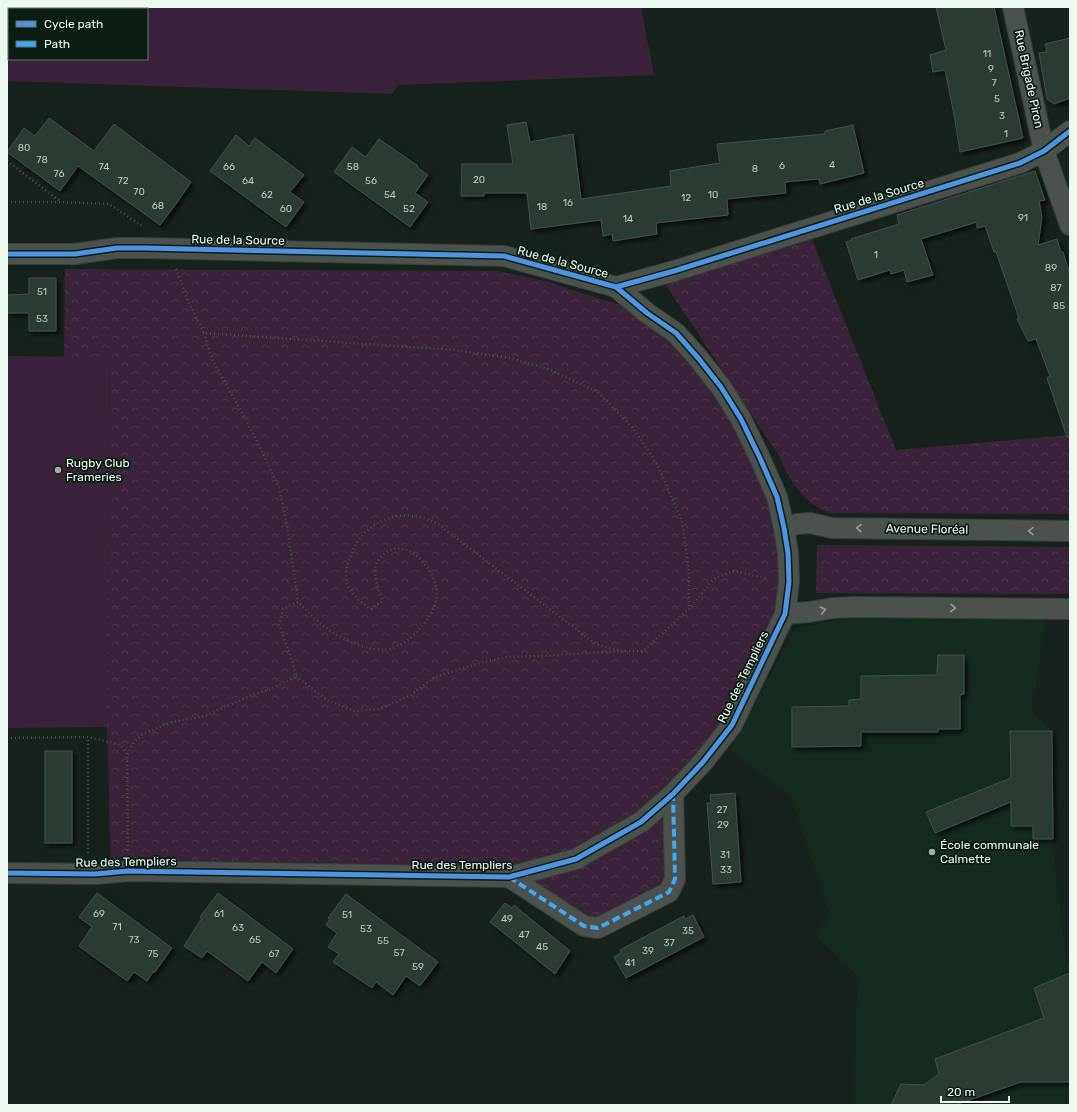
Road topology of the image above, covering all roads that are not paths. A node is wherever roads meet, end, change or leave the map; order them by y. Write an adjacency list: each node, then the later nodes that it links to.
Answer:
1 (1013, 7): 3 (street, Rue Brigade Piron)
2 (1070, 131): 3 (street, Rue de la Source)
3 (1044, 150): 4 (street, Rue Brigade Piron); 6 (street, Rue de la Source)
4 (1070, 225)
5 (7, 254): 6 (street, Rue de la Source)
6 (616, 287): 7 (street, Rue des Templiers)
7 (784, 528): 8 (street, Avenue Floréal, one-way to 7); 10 (street, Rue des Templiers)
8 (1070, 531)
9 (1070, 609): 10 (street, one-way to 9)
10 (785, 614): 11 (street, Rue des Templiers)
11 (672, 794): 13 (street, Rue des Templiers); 13 (street)
12 (7, 873): 13 (street, Rue des Templiers)
13 (509, 877)

